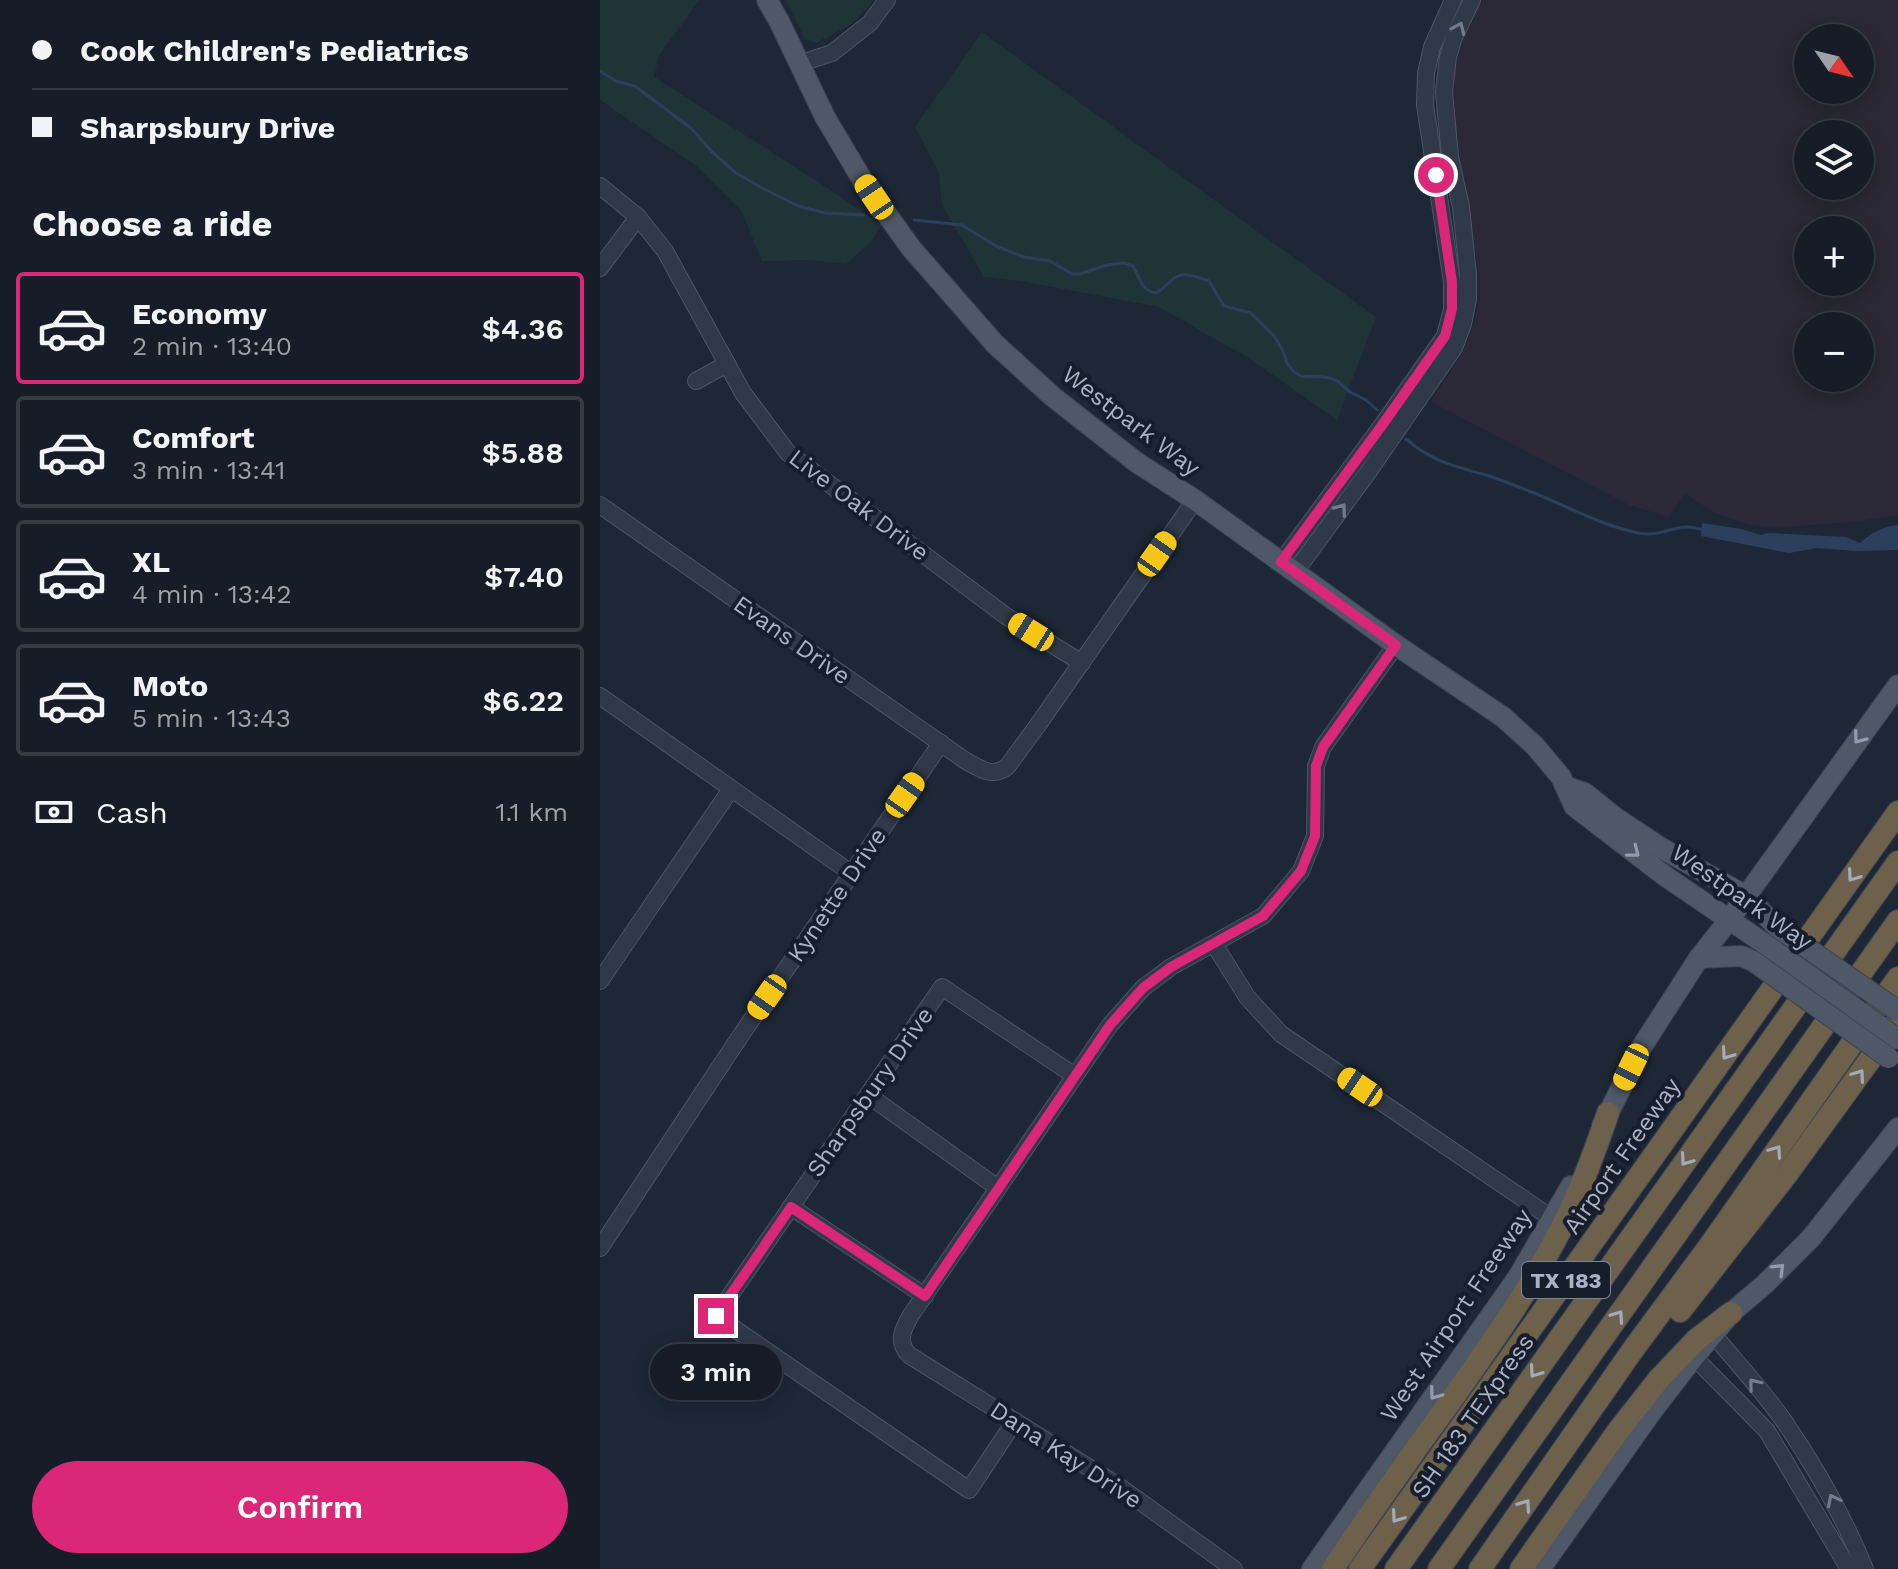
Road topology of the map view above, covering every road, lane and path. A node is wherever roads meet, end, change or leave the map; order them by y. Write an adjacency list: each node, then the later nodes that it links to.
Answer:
1 (767, 0): 7 (main road, Westpark Way)
2 (887, 0): 7 (street)
3 (1453, 0): 5 (street)
4 (1472, 0): 6 (street, one-way to 4)
5 (1432, 47): 6 (street); 9 (street)
6 (1448, 57): 8 (street)
7 (798, 64): 16 (main road, Westpark Way)
8 (1446, 117): 9 (street); 12 (street)
9 (1427, 120): 12 (street)
10 (600, 186): 11 (street, Live Oak Drive)
11 (638, 217): 13 (street); 14 (street, Live Oak Drive)
12 (1457, 258): 18 (street)
13 (600, 268)
14 (727, 364): 15 (street); 20 (street, Live Oak Drive)
15 (696, 381)
16 (1195, 500): 18 (main road, Westpark Way); 20 (street)
17 (600, 505): 23 (street, Evans Drive)
18 (1288, 567): 19 (main road, Westpark Way)
19 (1396, 645): 24 (main road, Westpark Way); 32 (street)
20 (1082, 663): 23 (street, Evans Drive)
21 (1898, 685): 29 (main road, West Airport Freeway, one-way to 29)
22 (603, 705): 25 (street)
23 (941, 743): 28 (street, Kynette Drive)
24 (1567, 787): 29 (main road, Westpark Way); 30 (main road, Westpark Way, one-way to 30)
25 (731, 789): 28 (street); 36 (street)
26 (1898, 812): 59 (highway, Airport Freeway / TX 183, one-way to 59)
27 (1898, 862): 60 (highway, SH 183 TEXpress, one-way to 60)
28 (851, 873): 47 (street, Kynette Drive)
29 (1746, 896): 30 (main road, West Airport Freeway); 33 (main road, Westpark Way)
30 (1729, 920): 33 (main road, Westpark Way); 34 (main road, West Airport Freeway)
31 (1898, 921): 61 (highway, one-way to 31)
32 (1214, 944): 40 (street); 46 (street)
33 (1765, 944): 34 (main road); 37 (main road, Westpark Way, bridge); 39 (main road, Westpark Way, bridge)
34 (1699, 958): 42 (main road, West Airport Freeway)
35 (1898, 978): 51 (highway, one-way to 35)
36 (600, 981)
37 (1898, 1011)
38 (1898, 1021): 51 (highway, one-way to 38)
39 (1895, 1056)
40 (1075, 1076): 41 (street, Sharpsbury Drive); 44 (street)
41 (868, 1095): 44 (street); 45 (street, Sharpsbury Drive)
42 (1608, 1113): 46 (main road, West Airport Freeway); 58 (highway)
43 (1898, 1128): 49 (main road, one-way to 43)
44 (998, 1188): 48 (street)
45 (791, 1207): 48 (street); 53 (street, Sharpsbury Drive)
46 (1553, 1219): 57 (main road, West Airport Freeway, one-way to 57)
47 (602, 1241)
48 (925, 1296): 53 (street, Dana Kay Drive)
49 (1731, 1313): 50 (main road); 63 (highway)
50 (1713, 1334): 52 (main road); 54 (street, one-way to 50)
51 (1632, 1351): 62 (highway, one-way to 51)
52 (1694, 1357): 55 (street); 64 (main road)
53 (1015, 1421): 56 (street, Dana Kay Drive)
54 (1791, 1433): 55 (street); 66 (street, one-way to 54)
55 (1775, 1444): 65 (street)
56 (1234, 1569)
57 (1312, 1569)
58 (1333, 1569)
59 (1360, 1569)
60 (1396, 1569)
61 (1439, 1569)
62 (1480, 1569)
63 (1521, 1569)
64 (1540, 1569)
65 (1849, 1569)
66 (1865, 1569)

